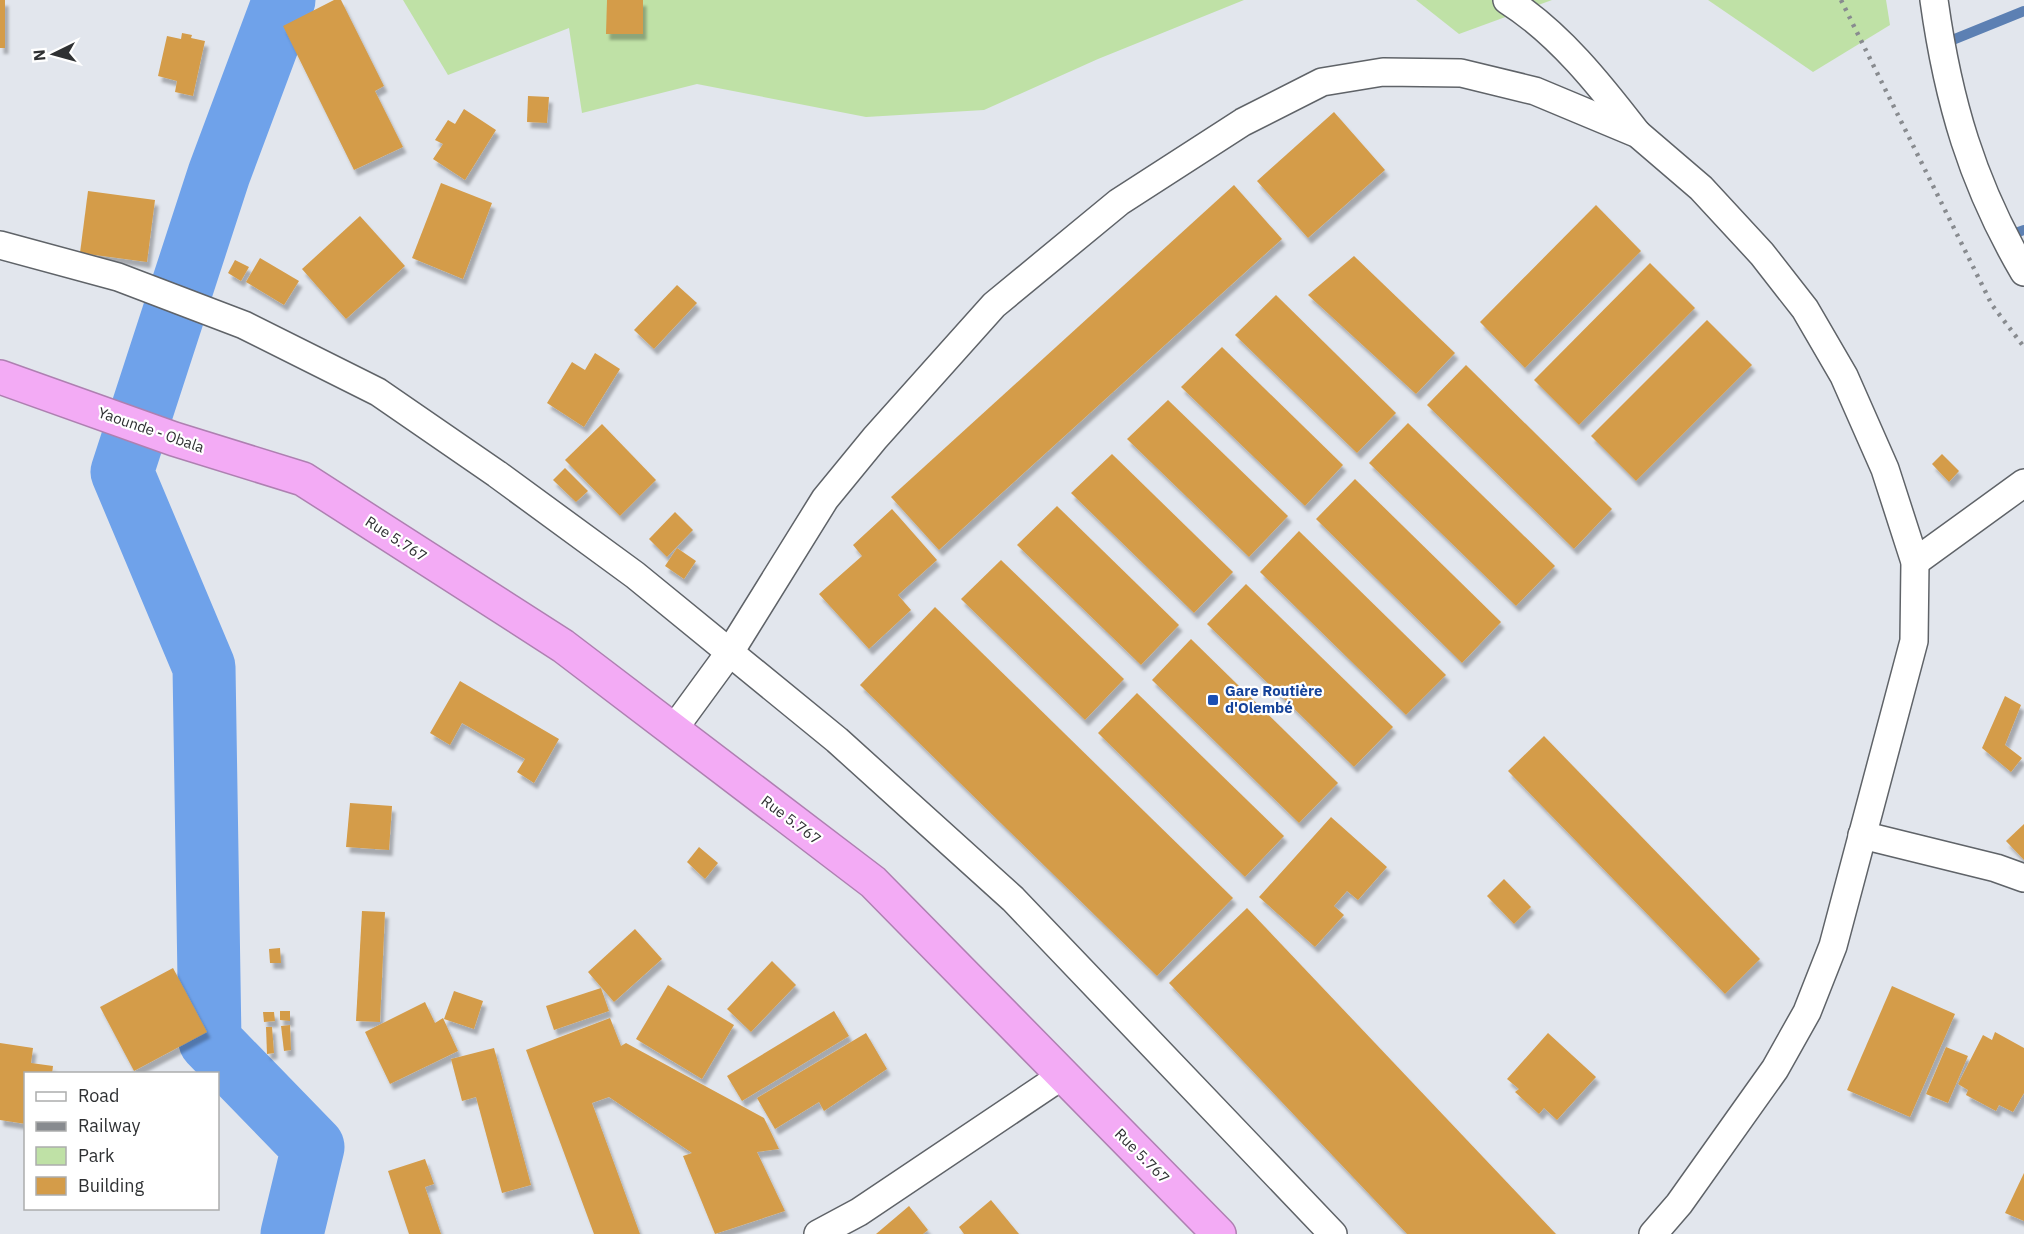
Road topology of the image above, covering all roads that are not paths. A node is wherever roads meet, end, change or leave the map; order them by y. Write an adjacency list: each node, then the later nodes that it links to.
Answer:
1 (1507, 0): 3 (street)
2 (1934, 0): 5 (street)
3 (1638, 134): 9 (street); 10 (street)
4 (0, 245): 10 (street)
5 (2024, 272)
6 (0, 377): 7 (highway, Yaounde - Obala)
7 (303, 479): 11 (highway, Rue 5.767)
8 (2024, 483): 9 (street)
9 (1915, 562): 12 (street)
10 (730, 652): 11 (street); 17 (street)
11 (673, 730): 14 (highway, Rue 5.767)
12 (1862, 835): 13 (street); 18 (street)
13 (2024, 878)
14 (1063, 1075): 15 (street); 16 (highway, Rue 5.767)
15 (818, 1234)
16 (1219, 1234)
17 (1333, 1234)
18 (1653, 1234)

